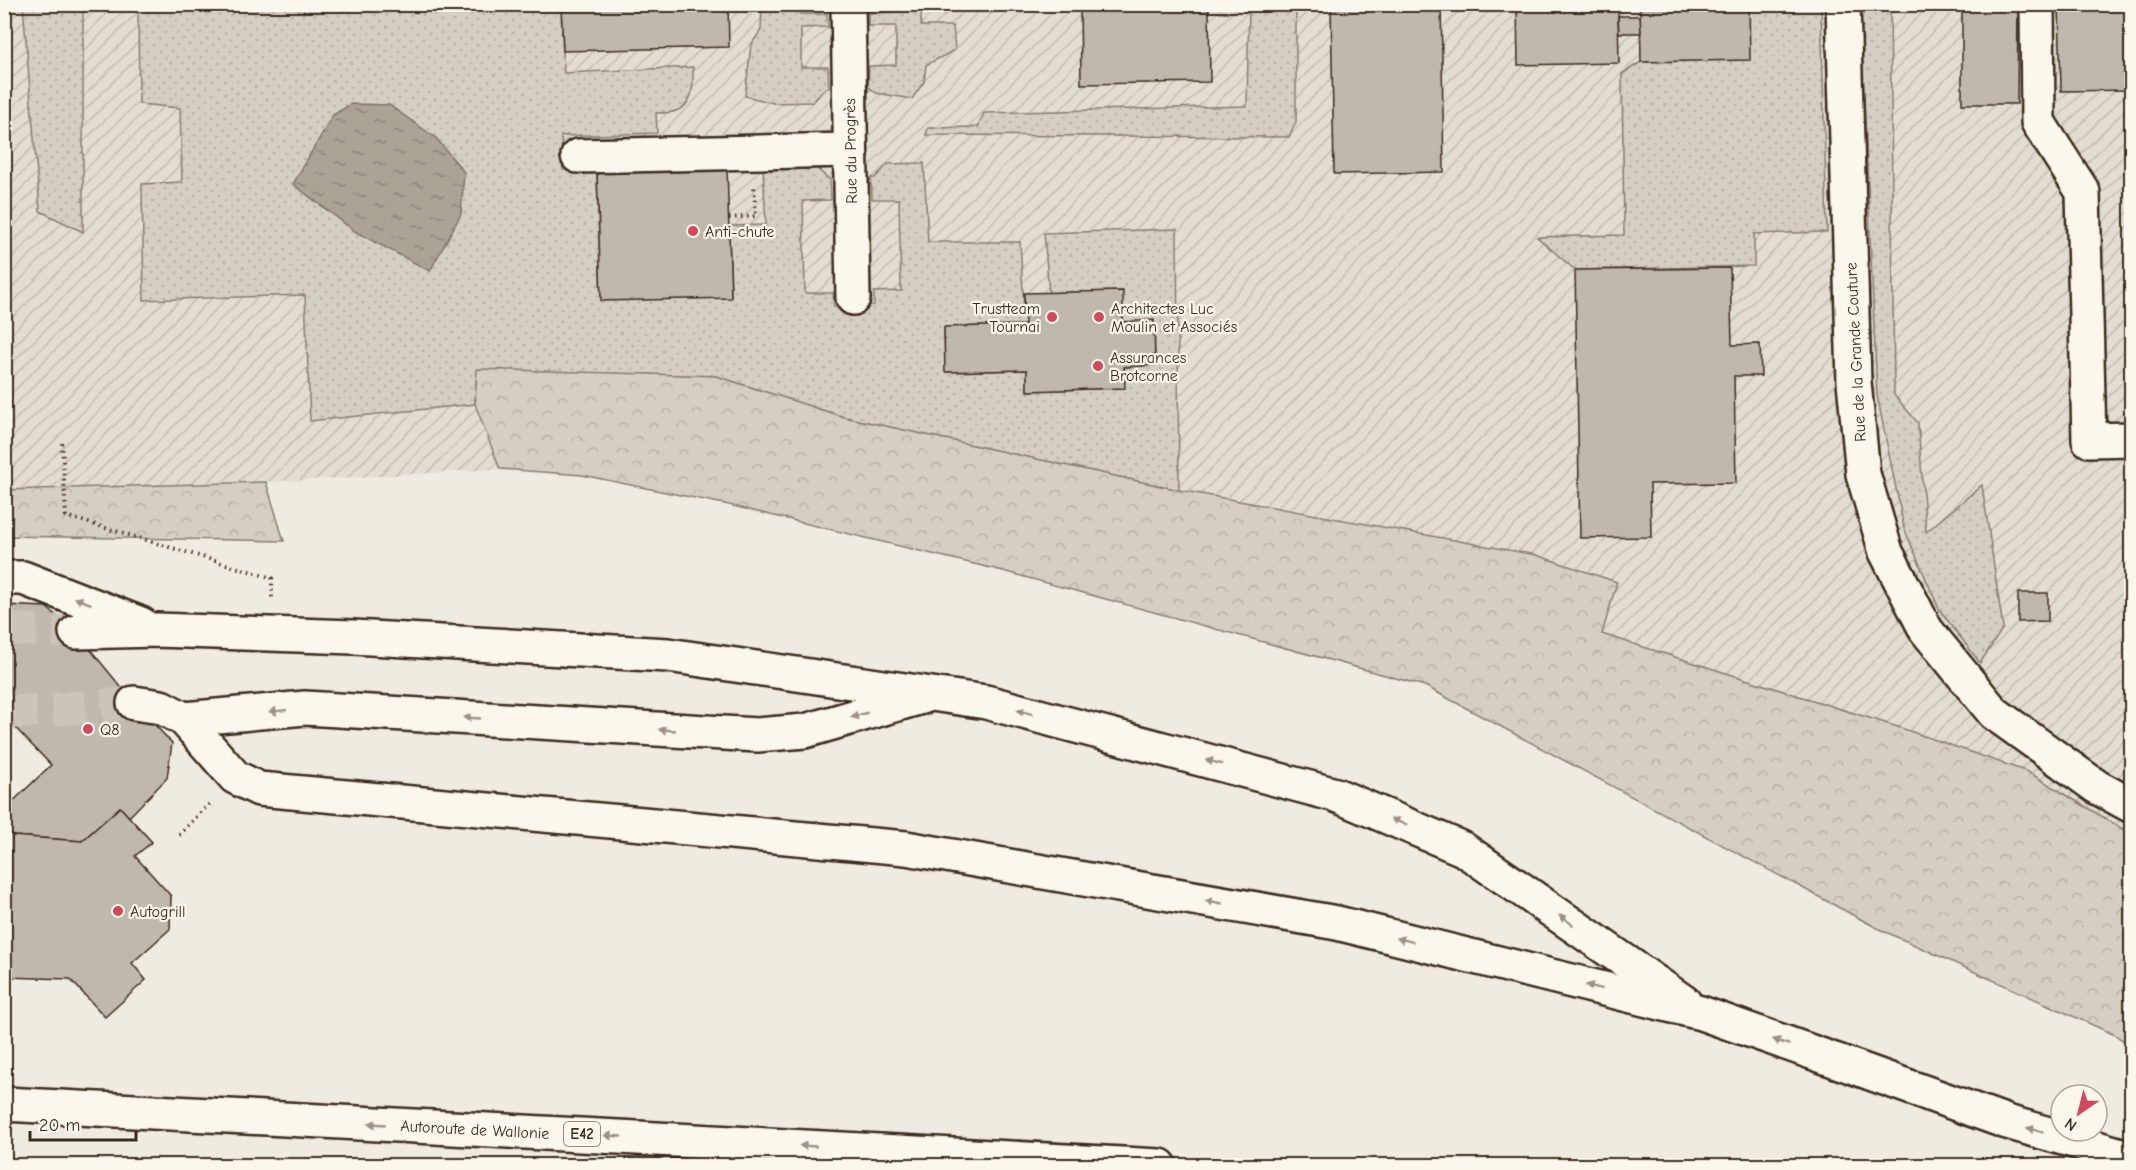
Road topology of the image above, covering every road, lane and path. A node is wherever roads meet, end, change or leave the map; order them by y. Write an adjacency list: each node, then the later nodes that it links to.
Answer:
1 (848, 4): 4 (main road, Rue du Progrès)
2 (1843, 4): 14 (main road, Rue de la Grande Couture)
3 (2037, 4): 7 (main road)
4 (850, 150): 5 (main road); 6 (main road, Rue du Progrès)
5 (578, 156)
6 (853, 298)
7 (2132, 439)
8 (4, 578): 9 (main road, one-way to 8)
9 (157, 630): 10 (main road); 11 (main road)
10 (76, 632)
11 (936, 693): 13 (main road, one-way to 13); 15 (main road, one-way to 11)
12 (134, 703): 13 (main road)
13 (184, 719): 15 (main road, one-way to 13)
14 (2132, 806)
15 (1701, 1013): 17 (main road, one-way to 15)
16 (4, 1104): 18 (main road, Autoroute de Wallonie / E42, one-way to 16)
17 (2132, 1158)
18 (1160, 1166)

